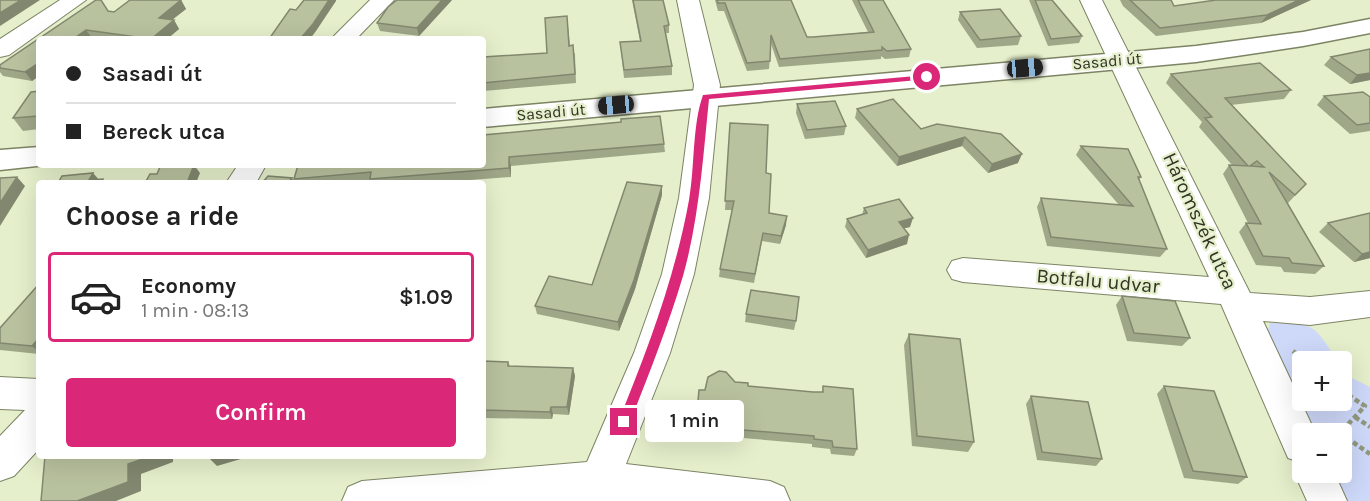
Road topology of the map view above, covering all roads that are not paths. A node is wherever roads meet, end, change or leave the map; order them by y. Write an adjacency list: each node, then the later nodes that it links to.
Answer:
1 (75, 0): 7 (street)
2 (384, 0): 6 (street)
3 (688, 0): 9 (street)
4 (1091, 0): 8 (street, Háromszék utca)
5 (1370, 26): 8 (street, Sasadi út)
6 (346, 36)
7 (0, 50)
8 (1122, 60): 9 (street, Sasadi út); 14 (street, Háromszék utca)
9 (706, 97): 10 (street, Sasadi út); 22 (street)
10 (486, 118)
11 (36, 157): 12 (street)
12 (0, 160)
13 (963, 270): 14 (street, Botfalu udvar)
14 (1237, 299): 15 (street, Botfalu udvar); 18 (street, Háromszék utca)
15 (1370, 304)
16 (0, 393): 17 (street)
17 (36, 395)
18 (1293, 423)
19 (36, 425): 20 (street)
20 (0, 463)
21 (1319, 483): 25 (street)
22 (595, 490): 23 (street); 24 (street)
23 (362, 501)
24 (770, 501)
25 (1327, 501)

